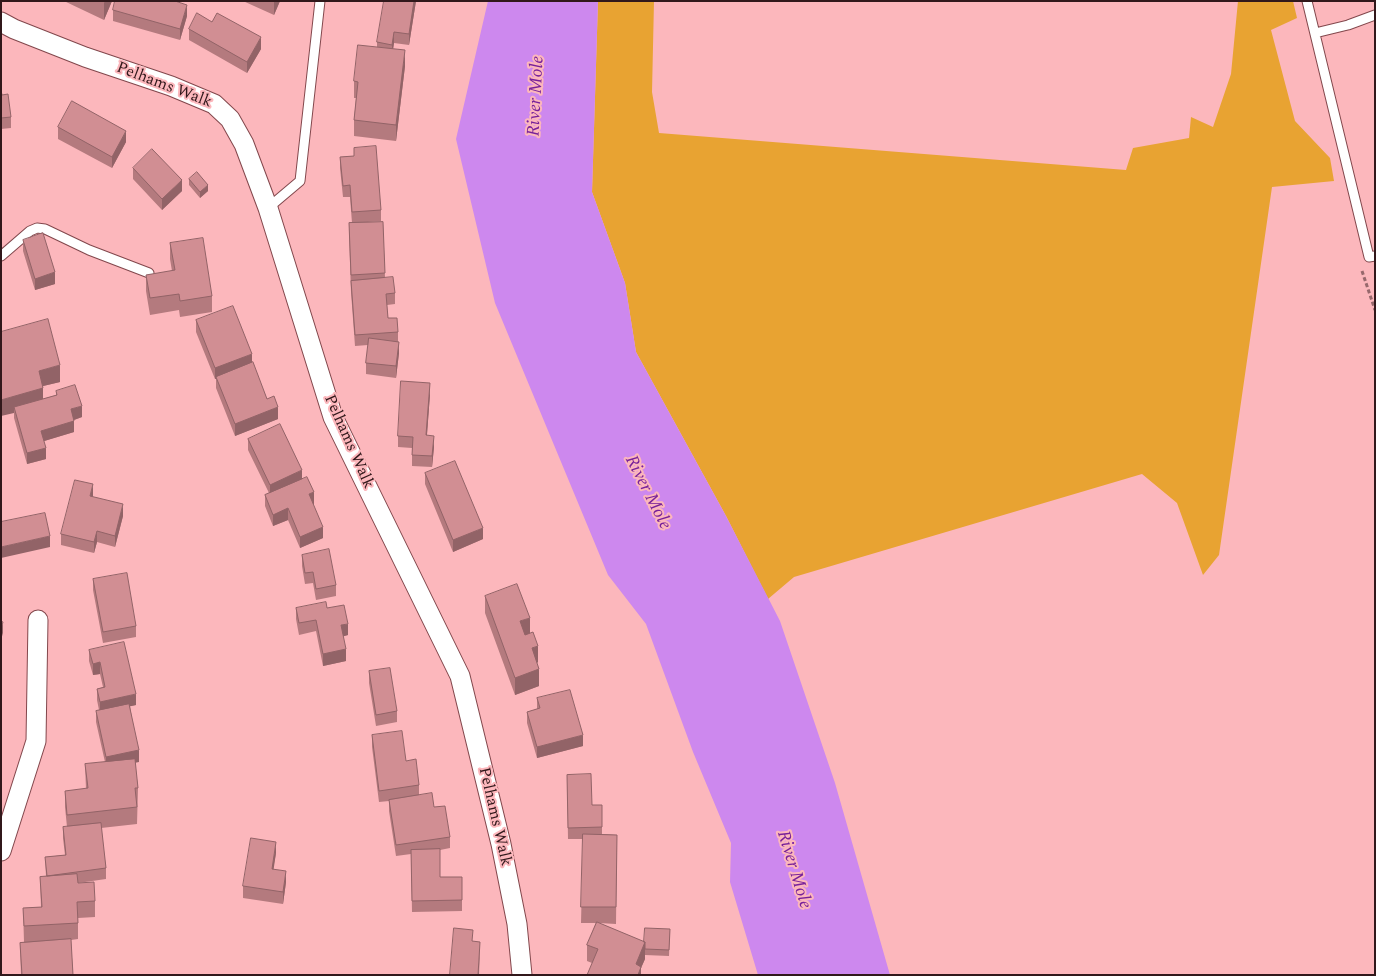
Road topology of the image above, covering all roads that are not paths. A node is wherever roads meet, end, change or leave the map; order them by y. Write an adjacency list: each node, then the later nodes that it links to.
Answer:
1 (320, 1): 6 (lane)
2 (1307, 1): 5 (lane)
3 (1375, 14): 5 (lane)
4 (1, 22): 6 (street, Pelhams Walk)
5 (1315, 34): 8 (lane)
6 (268, 208): 12 (street, Pelhams Walk)
7 (1, 256): 9 (lane)
8 (1372, 257)
9 (149, 273)
10 (38, 620): 11 (street)
11 (1, 851)
12 (522, 975)

